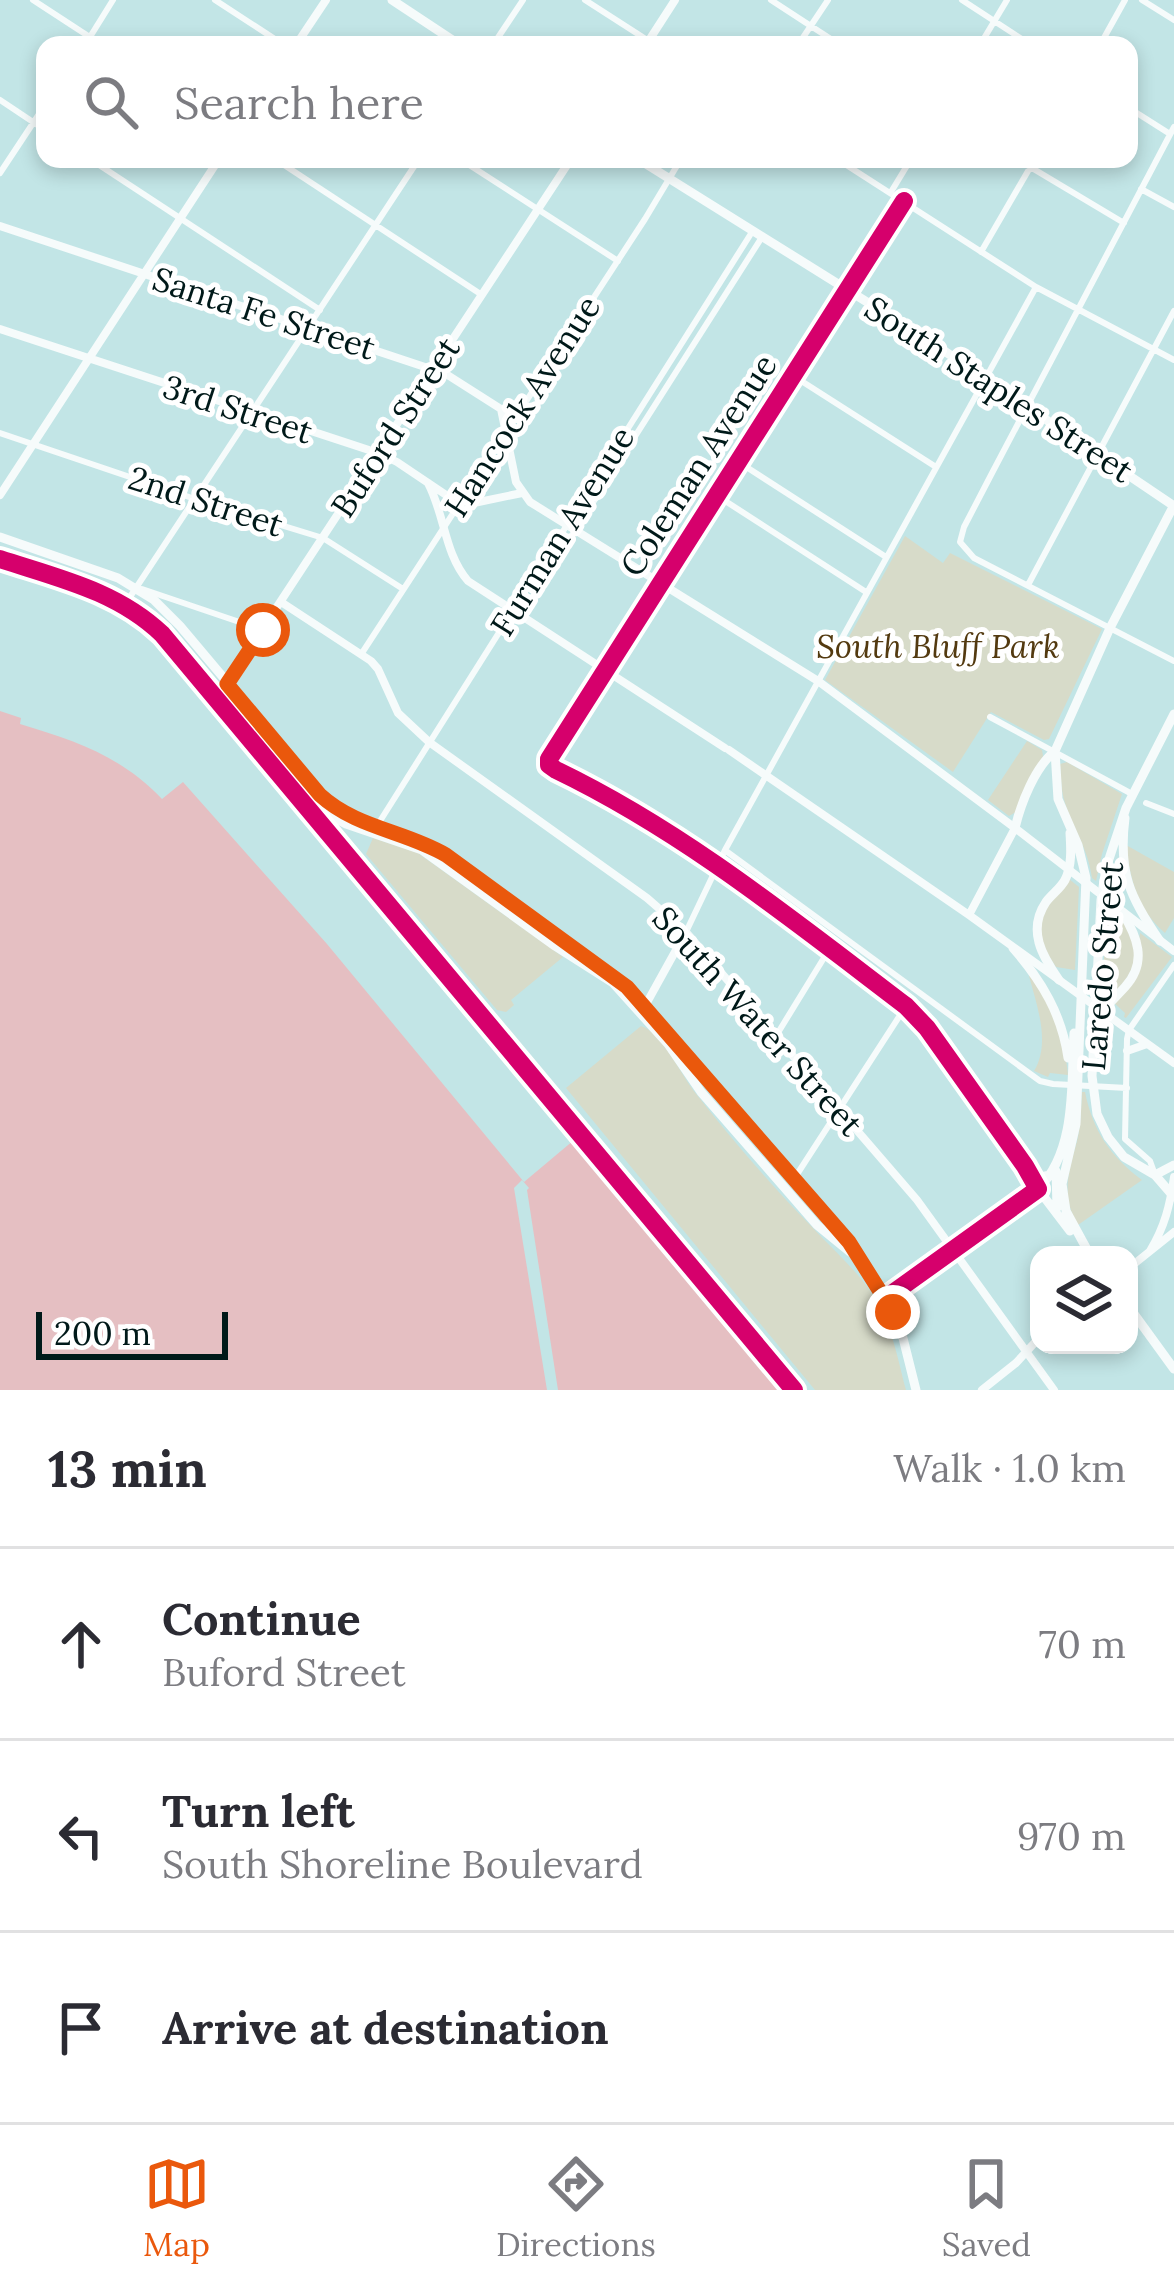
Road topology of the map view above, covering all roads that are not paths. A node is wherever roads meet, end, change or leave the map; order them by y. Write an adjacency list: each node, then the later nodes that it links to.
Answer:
1 (33, 0): 18 (street)
2 (113, 0): 19 (street)
3 (215, 0): 20 (street)
4 (326, 0): 21 (main road)
5 (392, 0): 22 (main road)
6 (523, 0): 23 (street)
7 (585, 0): 24 (street)
8 (675, 0): 25 (main road)
9 (771, 0): 17 (street)
10 (828, 0): 17 (street)
11 (962, 0): 16 (street)
12 (1007, 0): 16 (street)
13 (1125, 0): 30 (street)
14 (1142, 0): 15 (street)
15 (1174, 20)
16 (994, 21): 28 (street); 29 (street)
17 (811, 26): 26 (street); 27 (street)
18 (80, 36)
19 (90, 36)
20 (270, 36)
21 (302, 36)
22 (446, 36)
23 (500, 36)
24 (638, 36)
25 (655, 36)
26 (804, 36)
27 (826, 36)
28 (985, 36)
29 (1017, 36)
30 (1105, 36)
31 (0, 100): 34 (street)
32 (1138, 113): 36 (street)
33 (36, 118): 34 (street)
34 (33, 122): 35 (street); 48 (street)
35 (36, 124)
36 (1172, 130): 50 (street)
37 (104, 168): 55 (street)
38 (213, 168): 55 (main road)
39 (289, 168): 57 (street)
40 (413, 168): 57 (street)
41 (473, 168): 54 (street)
42 (565, 168): 54 (main road, Buford Street)
43 (652, 168): 49 (main road, South Staples Street)
44 (676, 168): 49 (street, Hancock Avenue)
45 (852, 168): 51 (street)
46 (906, 168): 51 (street)
47 (1030, 168): 56 (street); 60 (street)
48 (0, 173)
49 (669, 179): 59 (main road, South Staples Street); 61 (street, Hancock Avenue)
50 (1141, 189): 53 (street); 56 (street)
51 (891, 192): 52 (street)
52 (904, 201): 60 (street); 64 (street, Coleman Avenue)
53 (1174, 207)
54 (537, 211): 61 (street); 65 (main road, Buford Street)
55 (180, 219): 62 (main road); 67 (street)
56 (1124, 223): 66 (street)
57 (375, 225): 65 (street); 67 (street)
58 (0, 226): 62 (main road, Santa Fe Street)
59 (757, 234): 64 (main road, South Staples Street); 71 (street, Furman Avenue); 72 (street, Furman Avenue)
60 (981, 252): 63 (street)
61 (617, 261): 81 (street, Hancock Avenue)
62 (144, 273): 69 (main road, Santa Fe Street); 74 (main road)
63 (1036, 287): 66 (street); 78 (street)
64 (847, 289): 77 (street, Coleman Avenue); 78 (main road, South Staples Street)
65 (482, 295): 76 (main road, Buford Street)
66 (1079, 309): 73 (street); 79 (street)
67 (320, 310): 69 (street)
68 (1174, 311): 73 (street)
69 (309, 328): 76 (main road, Santa Fe Street); 82 (street)
70 (0, 329): 74 (main road, 3rd Street)
71 (690, 329): 72 (street); 83 (street, Furman Avenue)
72 (700, 335): 84 (street, Furman Avenue)
73 (1153, 349): 75 (street); 89 (street)
74 (87, 360): 82 (main road, 3rd Street); 87 (main road)
75 (1174, 360)
76 (434, 368): 80 (main road, Santa Fe Street); 88 (main road, Buford Street)
77 (792, 375): 90 (street, Coleman Avenue); 91 (street)
78 (986, 379): 79 (main road, South Staples Street); 91 (street)
79 (1028, 406): 89 (main road, South Staples Street); 109 (street)
80 (501, 409): 81 (street); 85 (main road)
81 (516, 413): 85 (street, Hancock Avenue)
82 (252, 414): 88 (main road, 3rd Street); 96 (street)
83 (632, 421): 84 (street); 99 (street, Furman Avenue)
84 (641, 427): 101 (street, Furman Avenue)
85 (506, 429): 93 (main road); 97 (street, Hancock Avenue)
86 (0, 433): 87 (street, 2nd Street)
87 (33, 444): 94 (main road); 96 (street, 2nd Street)
88 (378, 453): 92 (main road, 3rd Street); 103 (main road, Buford Street)
89 (1099, 454): 98 (main road, South Staples Street); 109 (street)
90 (737, 461): 95 (street, Coleman Avenue); 107 (street)
91 (936, 466): 107 (street)
92 (427, 482): 97 (main road, 3rd Street); 100 (main road)
93 (522, 493): 97 (main road); 99 (main road)
94 (0, 495)
95 (716, 495): 108 (street, Coleman Avenue); 112 (street)
96 (195, 499): 103 (street, 2nd Street); 110 (street)
97 (458, 503): 100 (street, Hancock Avenue)
98 (1174, 506): 116 (main road)
99 (566, 524): 101 (main road); 115 (street, Furman Avenue)
100 (443, 526): 104 (street, Hancock Avenue); 105 (main road)
101 (576, 530): 108 (main road); 115 (street, Furman Avenue)
102 (0, 537): 110 (main road)
103 (323, 538): 111 (street, 2nd Street); 114 (main road, Buford Street)
104 (430, 549): 105 (street); 111 (street, Hancock Avenue)
105 (451, 551): 115 (main road)
106 (0, 553): 113 (main road)
107 (886, 556): 112 (street)
108 (660, 580): 120 (street, Coleman Avenue); 121 (main road)
109 (1028, 585): 116 (street)
110 (137, 588): 113 (street); 117 (street); 122 (main road)
111 (403, 589): 118 (street, Hancock Avenue)
112 (866, 592): 121 (street)
113 (128, 600): 123 (main road)
114 (281, 602): 117 (main road, Buford Street); 118 (main road, South Water Street)
115 (515, 614): 120 (main road); 126 (street, Furman Avenue)
116 (1110, 628): 119 (street); 127 (main road)
117 (263, 630): 122 (main road, Buford Street)
118 (362, 653): 126 (main road, South Water Street)
119 (1174, 662)
120 (603, 669): 128 (main road); 137 (street, Coleman Avenue)
121 (818, 681): 128 (street); 133 (main road)
122 (227, 684): 123 (main road, Buford Street); 135 (main road)
123 (219, 694): 135 (main road)
124 (1174, 714): 129 (main road, Laredo Street)
125 (991, 717): 127 (street)
126 (429, 742): 135 (street, Furman Avenue); 140 (main road, South Water Street)
127 (1054, 751): 129 (street); 133 (main road); 134 (main road)
128 (768, 776): 136 (street); 139 (main road)
129 (1132, 794): 131 (main road, Laredo Street)
130 (1146, 803): 132 (street)
131 (1126, 808): 141 (main road); 150 (main road, Laredo Street)
132 (1174, 814)
133 (1015, 828): 138 (main road); 139 (main road)
134 (1070, 828): 145 (main road); 147 (main road)
135 (375, 830): 149 (main road)
136 (725, 850): 137 (street); 157 (street)
137 (718, 865): 140 (street); 142 (street)
138 (1120, 910): 141 (main road); 150 (main road)
139 (969, 915): 143 (main road)
140 (686, 932): 149 (main road); 152 (main road, South Water Street)
141 (1160, 941): 144 (main road)
142 (830, 948): 148 (street); 152 (street)
143 (1013, 948): 147 (main road); 156 (main road)
144 (1174, 951)
145 (1084, 962): 156 (main road); 169 (main road)
146 (1174, 965): 151 (street)
147 (1060, 981): 151 (main road)
148 (905, 1006): 158 (street); 160 (street)
149 (642, 1008): 164 (main road); 172 (main road)
150 (1094, 1029): 162 (main road, Laredo Street)
151 (1129, 1030): 153 (main road); 154 (street)
152 (776, 1036): 158 (main road, South Water Street)
153 (1147, 1044): 154 (main road); 155 (main road)
154 (1127, 1051): 157 (street)
155 (1174, 1063)
156 (1071, 1082): 161 (main road)
157 (1127, 1088): 162 (street)
158 (839, 1109): 164 (street); 170 (main road, South Water Street)
159 (1174, 1165): 162 (main road)
160 (1024, 1166): 161 (main road); 165 (street)
161 (1053, 1169): 165 (main road); 167 (main road)
162 (1155, 1175): 166 (main road, Laredo Street)
163 (1174, 1177): 166 (main road)
164 (794, 1179): 172 (main road)
165 (1038, 1189): 167 (main road); 170 (main road)
166 (1173, 1196): 171 (main road)
167 (1061, 1219): 169 (main road)
168 (1174, 1232): 171 (main road)
169 (1082, 1244)
170 (952, 1250): 174 (main road); 177 (main road, South Water Street)
171 (1150, 1251): 173 (main road)
172 (855, 1256): 174 (main road)
173 (1138, 1261)
174 (886, 1298): 179 (main road)
175 (1138, 1319): 178 (main road)
176 (1030, 1347): 177 (main road)
177 (1026, 1351): 180 (main road); 181 (main road, South Water Street)
178 (1174, 1369)
179 (916, 1390)
180 (982, 1390)
181 (1054, 1390)

